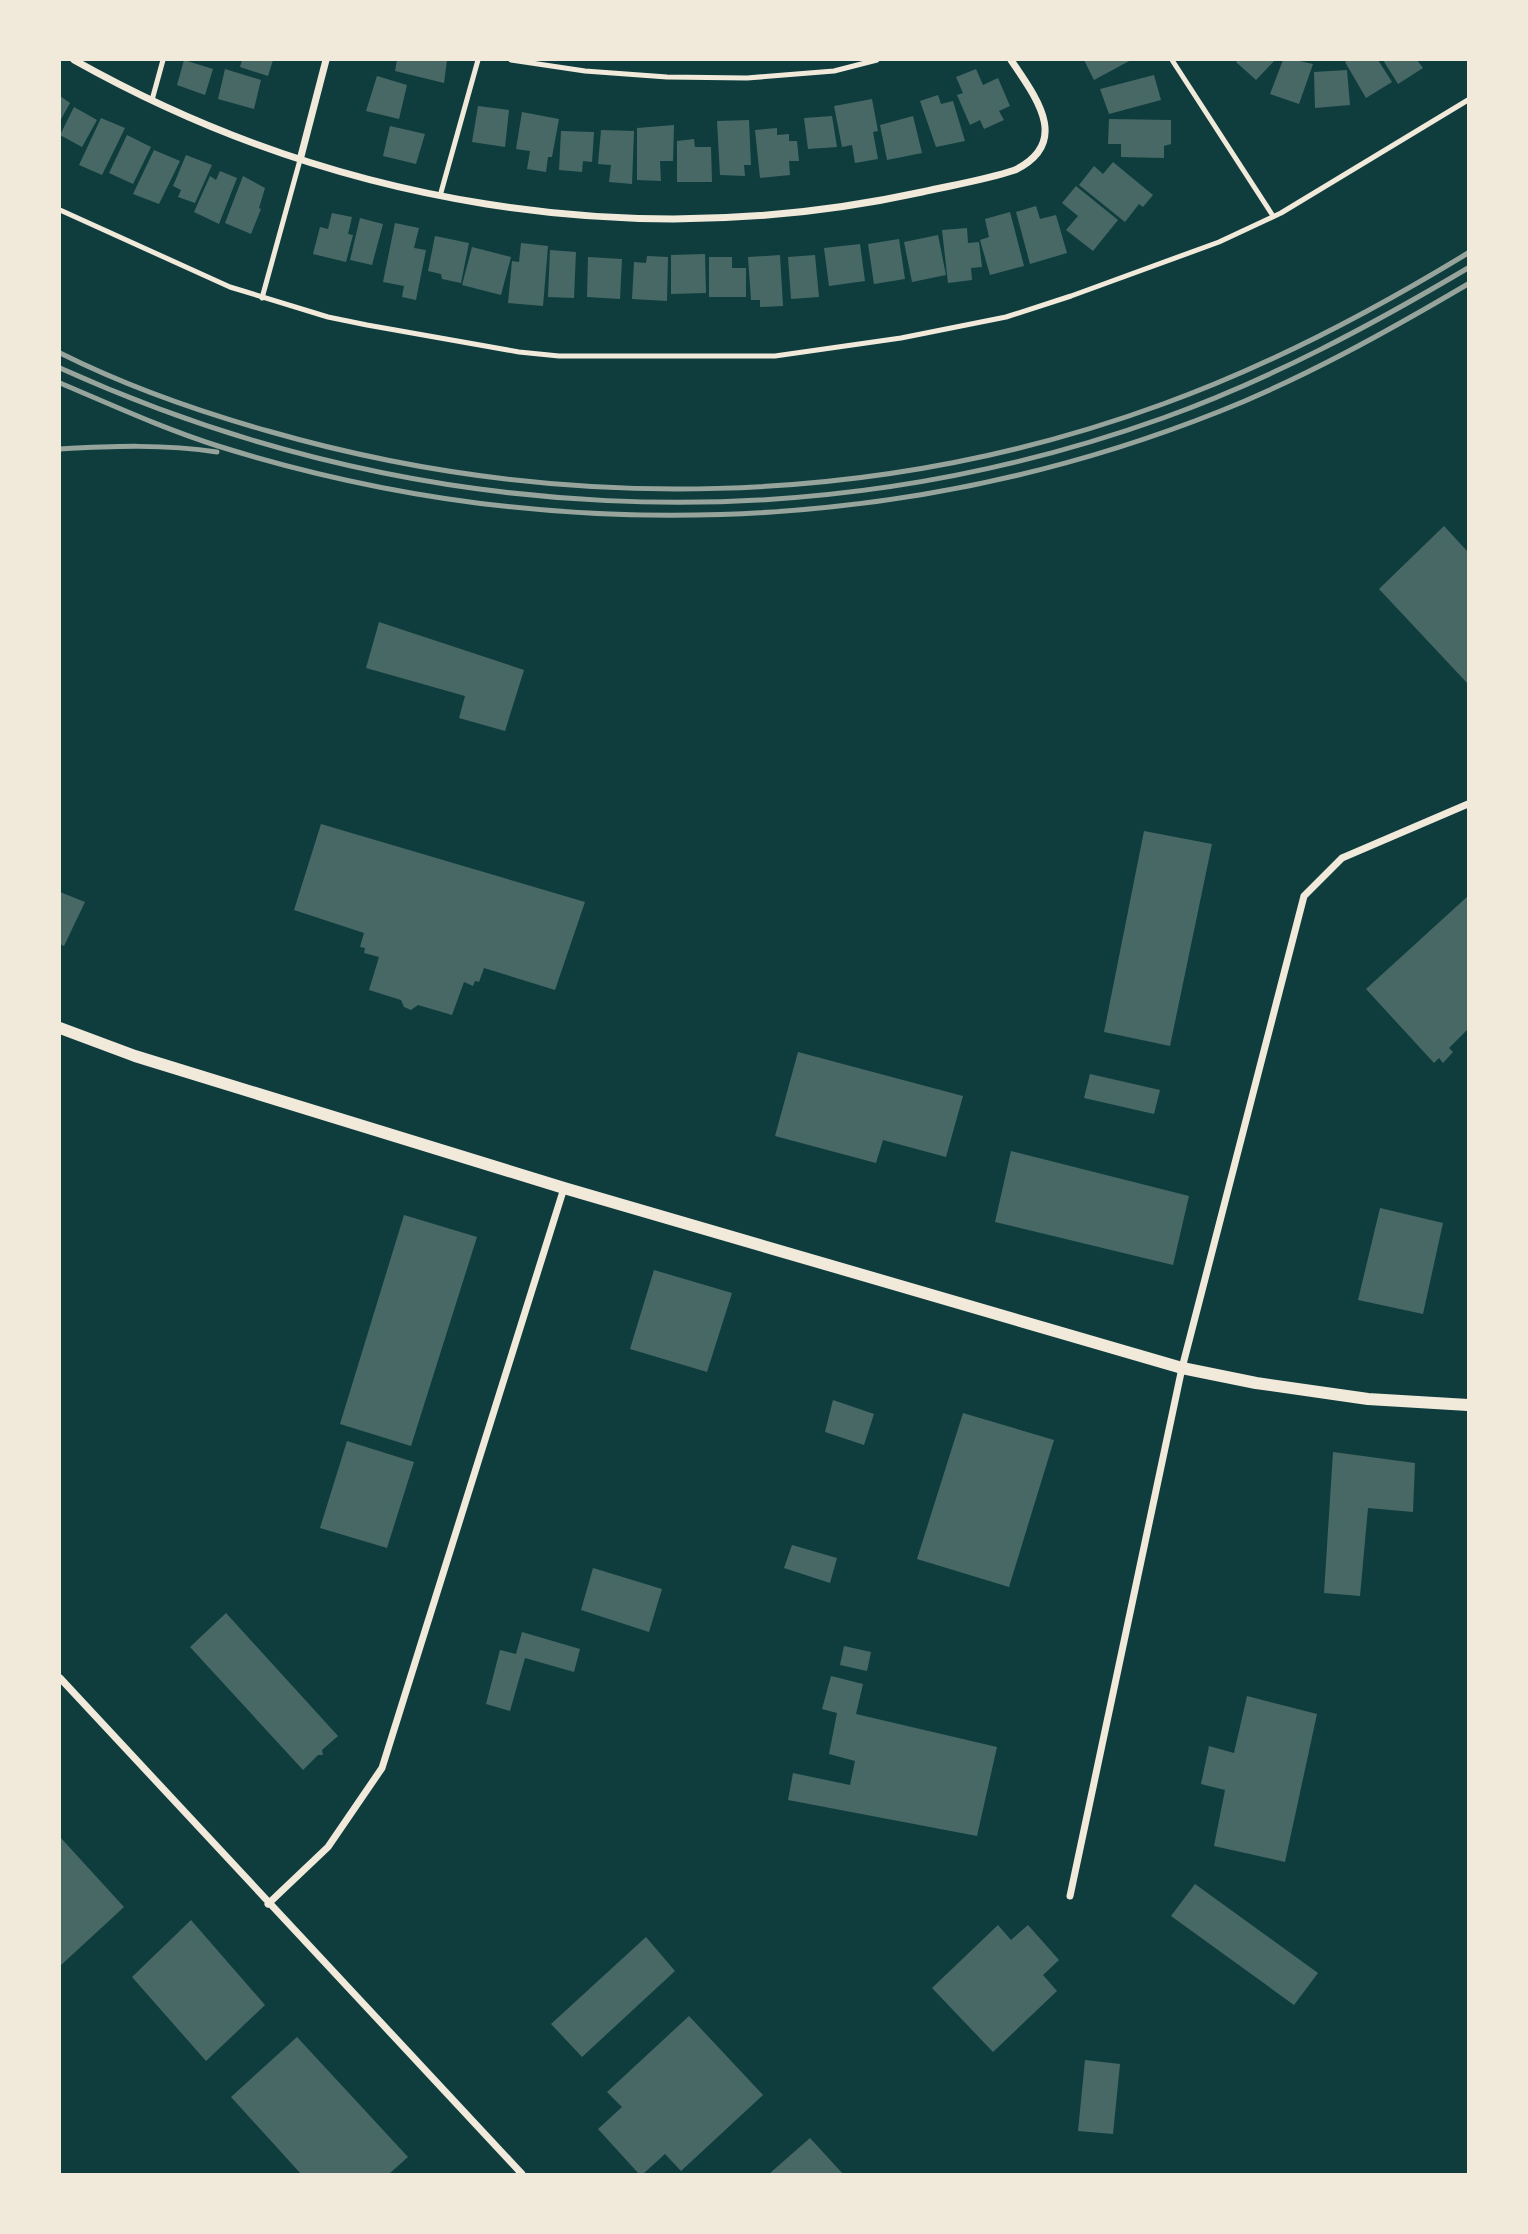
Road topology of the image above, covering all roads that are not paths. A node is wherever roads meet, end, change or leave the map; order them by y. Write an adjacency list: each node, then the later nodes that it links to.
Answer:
1 (75, 60): 9 (street)
2 (163, 60): 9 (lane)
3 (326, 60): 11 (street)
4 (478, 60): 12 (lane)
5 (511, 60): 6 (lane)
6 (877, 60)
7 (1011, 60): 12 (street)
8 (1172, 60): 14 (lane)
9 (152, 100): 11 (street)
10 (1468, 100): 14 (lane)
11 (300, 160): 12 (street); 15 (lane)
12 (440, 196)
13 (60, 210): 15 (lane)
14 (1273, 216): 15 (lane)
15 (262, 298)
16 (1468, 804): 19 (street)
17 (60, 1028): 18 (street)
18 (564, 1188): 19 (street); 23 (street)
19 (1182, 1368): 20 (street); 22 (street)
20 (1468, 1405)
21 (60, 1678): 23 (street)
22 (1070, 1896)
23 (268, 1904): 24 (street)
24 (522, 2175)

